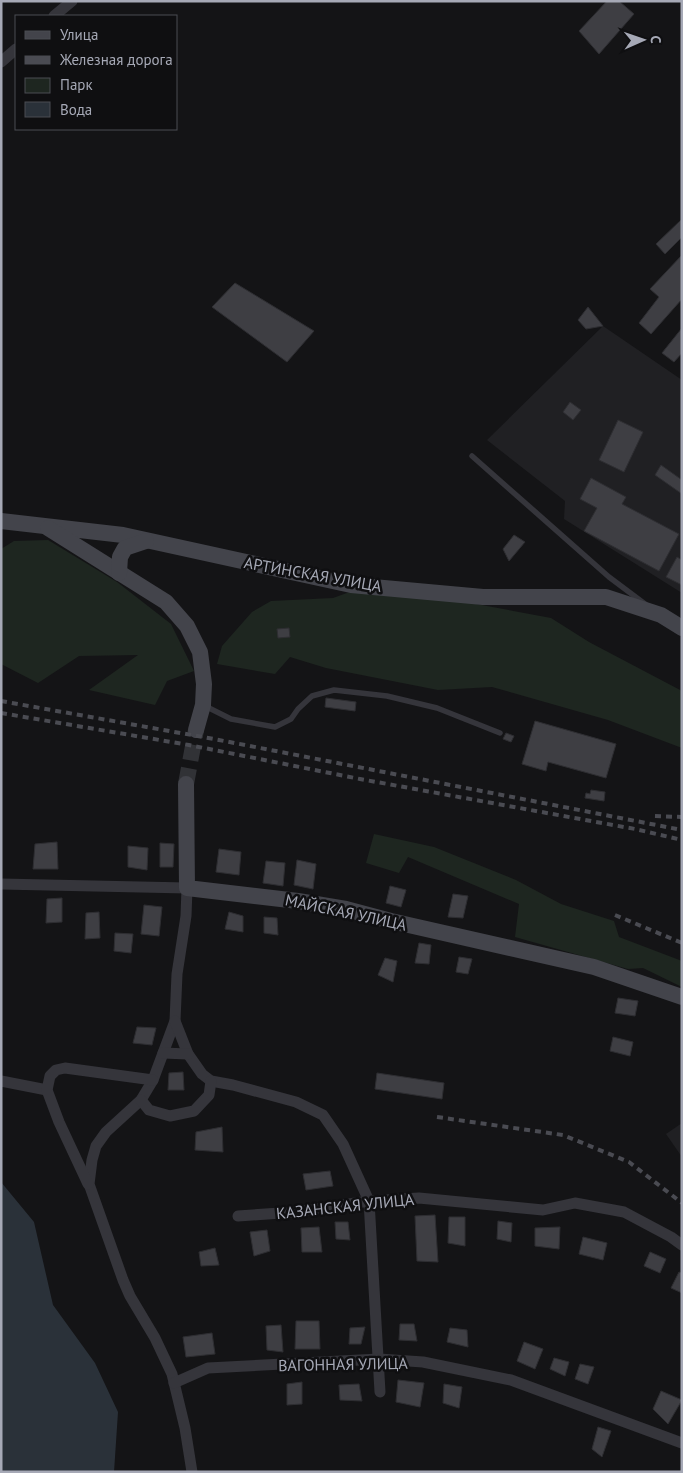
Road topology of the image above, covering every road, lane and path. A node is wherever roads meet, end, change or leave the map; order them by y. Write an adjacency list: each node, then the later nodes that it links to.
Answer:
1 (72, 1): 2 (street)
2 (55, 15)
3 (15, 50): 4 (street)
4 (1, 62)
5 (472, 456): 10 (lane)
6 (1, 521): 7 (street, АРТИНСКАЯ УЛИЦА)
7 (44, 526): 8 (street, АРТИНСКАЯ УЛИЦА); 9 (street)
8 (148, 541): 9 (street); 10 (street, АРТИНСКАЯ УЛИЦА)
9 (120, 573): 12 (street)
10 (661, 615): 11 (street, АРТИНСКАЯ УЛИЦА)
11 (682, 628)
12 (203, 705): 13 (street); 14 (lane)
13 (196, 730)
14 (500, 732)
15 (186, 784): 17 (street)
16 (1, 884): 17 (street, МАЙСКАЯ УЛИЦА)
17 (186, 888): 18 (street, МАЙСКАЯ УЛИЦА); 19 (street)
18 (682, 997)
19 (175, 1021): 20 (street); 21 (street)
20 (163, 1053): 21 (street); 22 (street)
21 (188, 1054): 24 (street)
22 (153, 1080): 25 (street); 26 (street)
23 (1, 1081): 25 (street)
24 (212, 1081): 26 (street); 28 (street)
25 (47, 1090): 27 (street)
26 (141, 1100): 27 (street)
27 (89, 1184): 32 (street)
28 (369, 1201): 29 (street, КАЗАНСКАЯ УЛИЦА); 30 (street, КАЗАНСКАЯ УЛИЦА); 31 (street)
29 (238, 1216)
30 (682, 1245)
31 (379, 1360): 32 (street, ВАГОННАЯ УЛИЦА); 33 (street); 34 (street, ВАГОННАЯ УЛИЦА)
32 (174, 1383): 35 (street)
33 (380, 1392)
34 (682, 1444)
35 (192, 1472)

